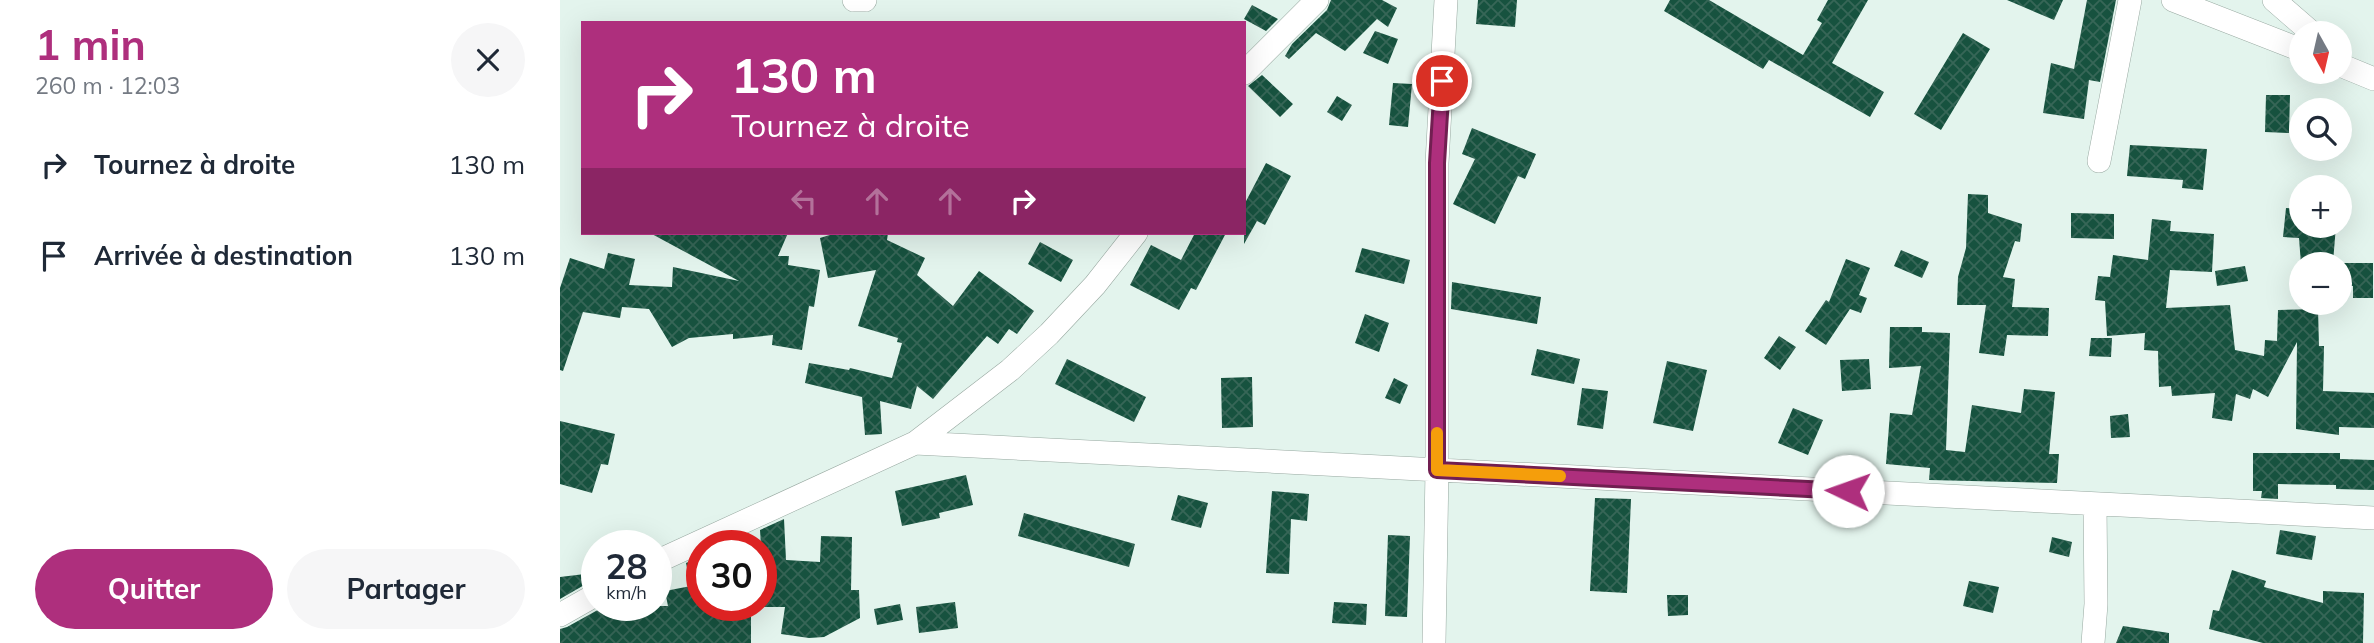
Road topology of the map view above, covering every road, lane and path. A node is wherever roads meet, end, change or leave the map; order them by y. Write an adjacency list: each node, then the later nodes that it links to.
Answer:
1 (853, 0): 2 (street)
2 (865, 0)
3 (1317, 0): 10 (street)
4 (1446, 0): 14 (street)
5 (2130, 0): 11 (street)
6 (2173, 0): 9 (street)
7 (2274, 0): 8 (street)
8 (2298, 21)
9 (2289, 45)
10 (1246, 71)
11 (2099, 160)
12 (1134, 235): 13 (street)
13 (915, 443): 14 (street); 17 (street)
14 (1437, 470): 15 (street); 20 (street)
15 (2095, 504): 16 (street); 21 (street)
16 (2374, 519)
17 (672, 555)
18 (581, 603): 19 (street)
19 (560, 615)
20 (1434, 643)
21 (2093, 643)

